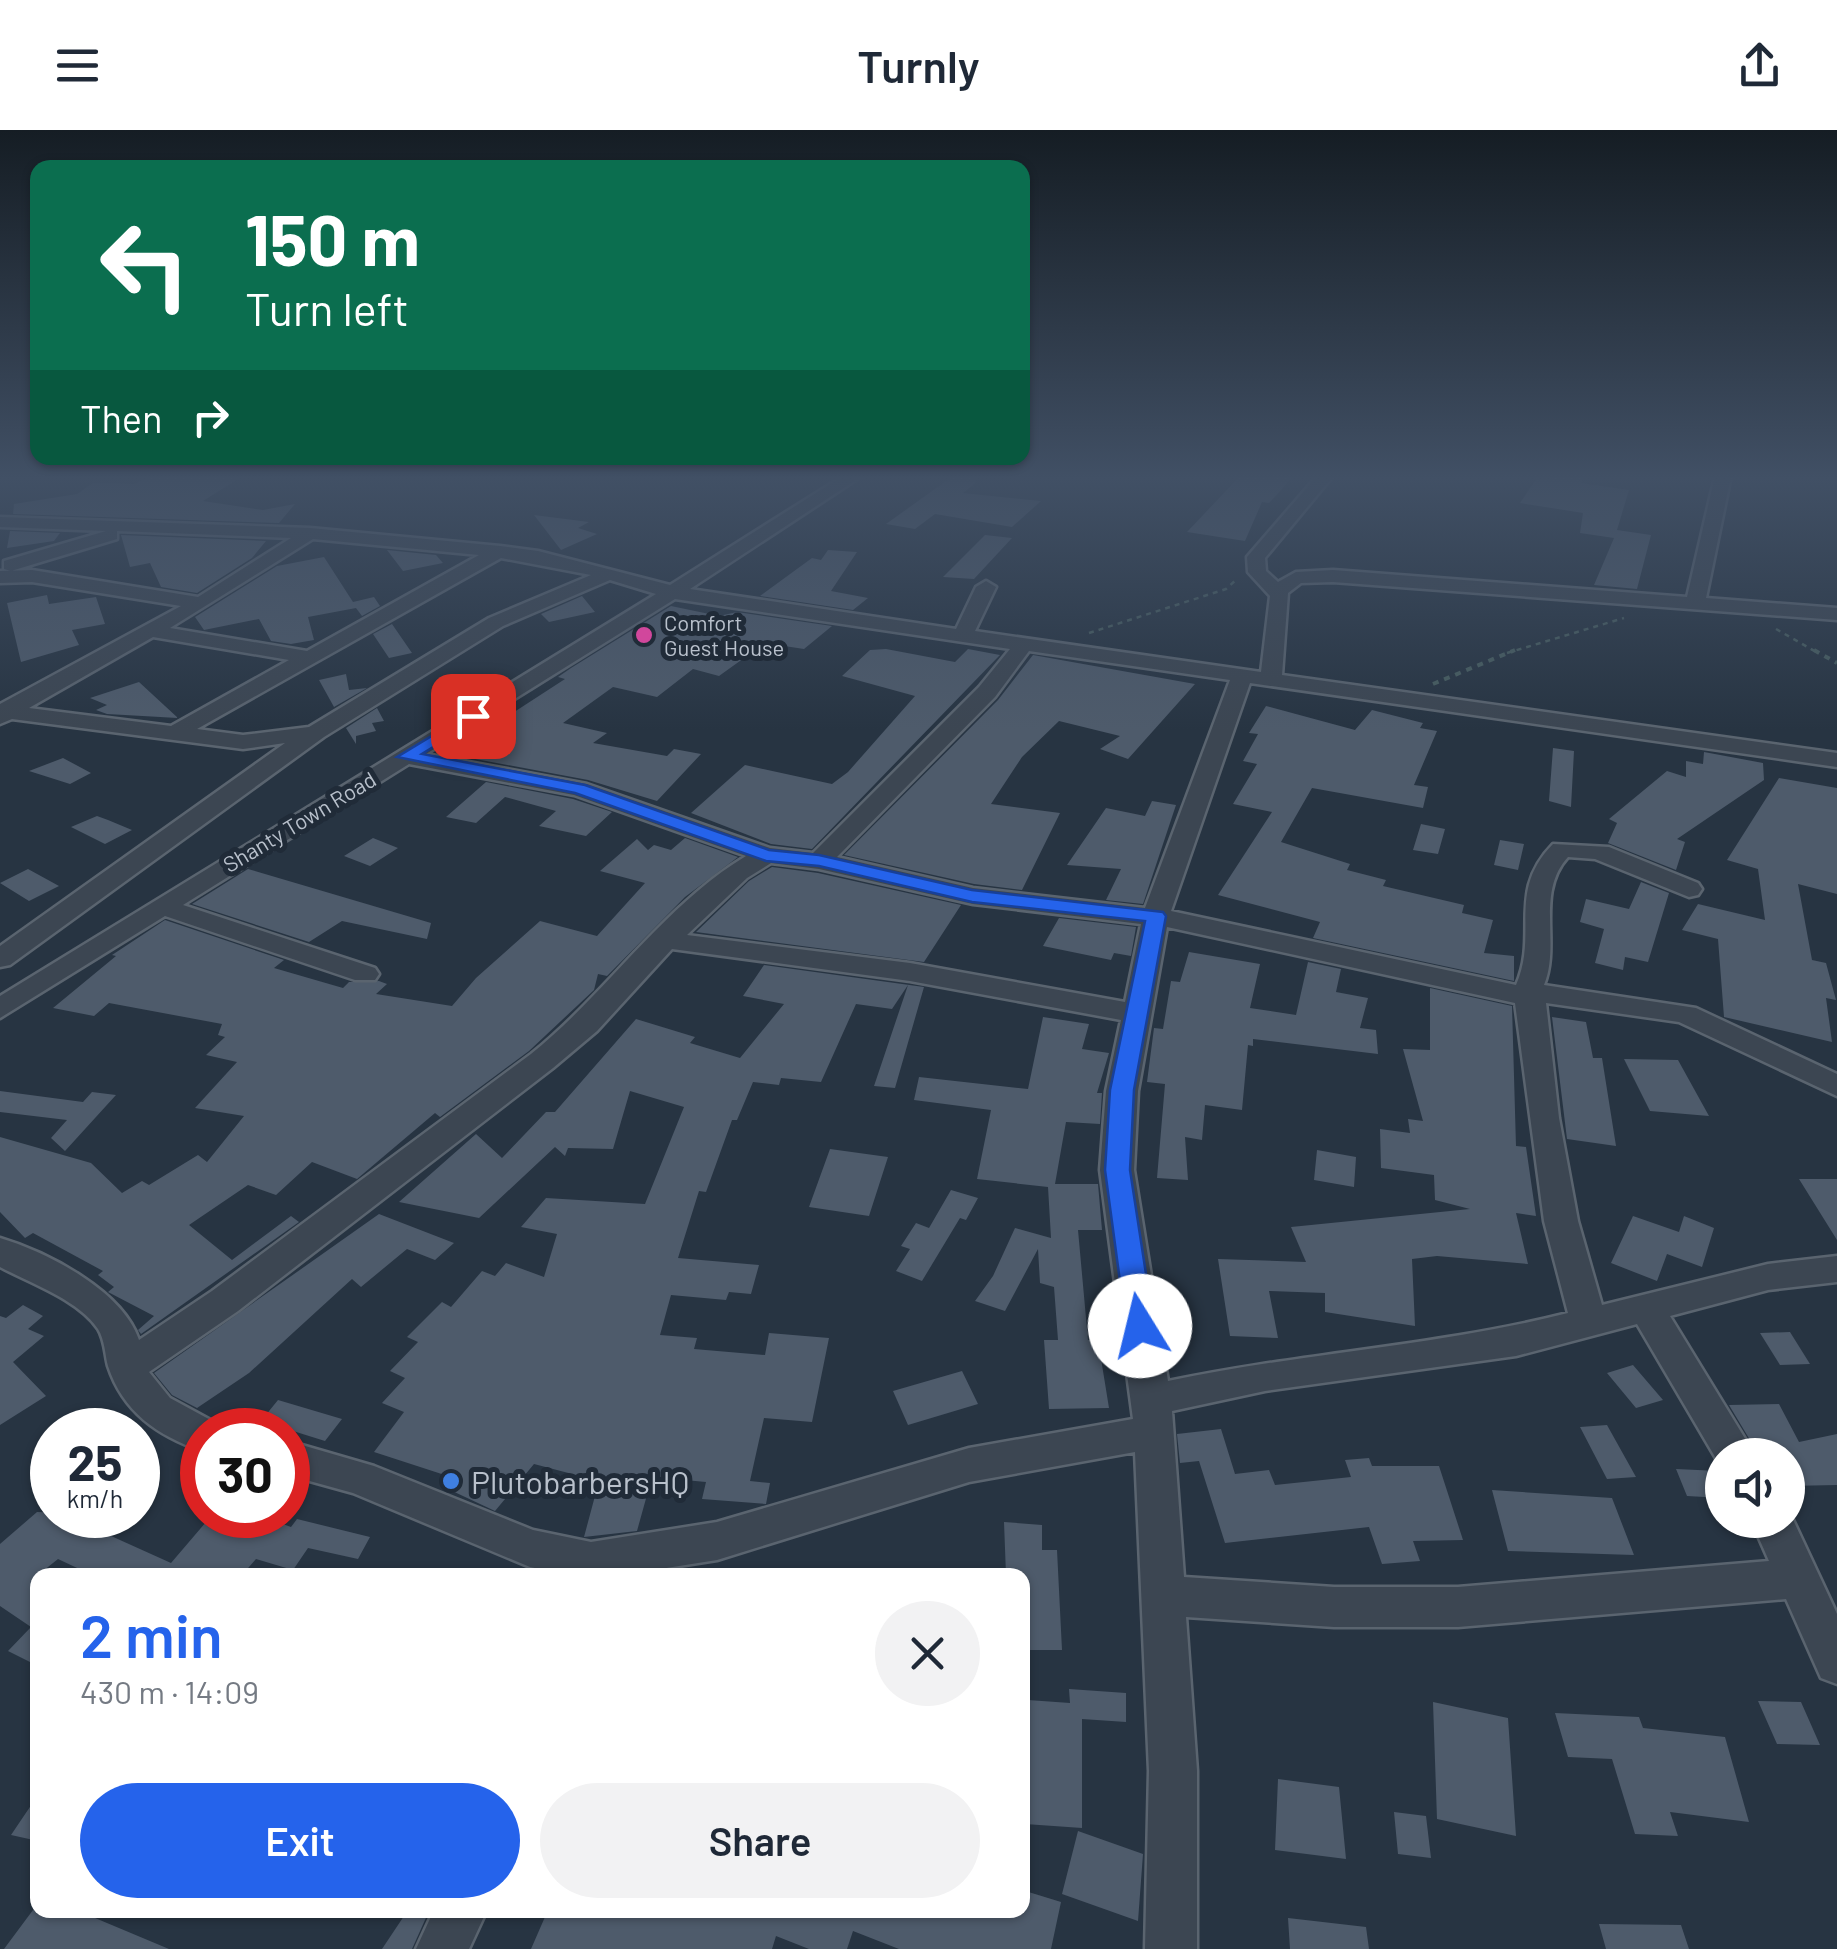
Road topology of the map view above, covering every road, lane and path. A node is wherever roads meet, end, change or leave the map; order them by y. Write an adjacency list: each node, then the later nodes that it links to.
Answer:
1 (268, 561): 14 (street)
2 (483, 561): 21 (street)
3 (568, 561): 9 (street)
4 (724, 561): 12 (street, Shanty Town Road)
5 (1256, 561): 8 (street)
6 (1697, 561): 13 (street)
7 (3, 567): 14 (street)
8 (1257, 572): 11 (street); 20 (path)
9 (609, 574): 12 (street); 26 (street)
10 (986, 588): 18 (street)
11 (1278, 590): 13 (street); 23 (street)
12 (675, 593): 18 (street); 29 (street, Shanty Town Road)
13 (1685, 602): 15 (street); 24 (path)
14 (201, 603): 17 (street)
15 (1740, 606): 16 (street); 22 (path)
16 (1837, 614)
17 (152, 632): 21 (street); 25 (street)
18 (964, 635): 19 (street)
19 (1026, 642): 20 (street); 33 (street)
20 (1060, 648): 23 (street)
21 (313, 658): 27 (street)
22 (1837, 663)
23 (1257, 676): 24 (street); 36 (street)
24 (1410, 698): 31 (street)
25 (2, 713): 27 (street)
26 (316, 732): 28 (street); 30 (street)
27 (171, 735): 28 (street)
28 (243, 742): 30 (street)
29 (406, 757): 32 (street); 35 (street, Shanty Town Road)
30 (280, 758): 38 (street)
31 (1837, 760)
32 (766, 856): 33 (street); 37 (street)
33 (819, 860): 36 (street)
34 (1688, 889): 40 (street)
35 (160, 906): 39 (street); 41 (street, Shanty Town Road)
36 (1156, 916): 40 (street); 42 (street)
37 (665, 940): 42 (street); 48 (street)
38 (0, 960)
39 (365, 974)
40 (1526, 994): 43 (street); 47 (street)
41 (0, 1009)
42 (1140, 1014): 49 (street)
43 (1837, 1086)
44 (0, 1251): 48 (street)
45 (1837, 1269): 46 (street)
46 (1647, 1309): 47 (street); 51 (street)
47 (1589, 1323): 49 (street)
48 (127, 1367): 50 (street)
49 (1152, 1416): 54 (street); 56 (street)
50 (180, 1426)
51 (1725, 1438)
52 (310, 1464): 54 (street)
53 (1781, 1538): 55 (street)
54 (589, 1568)
55 (1801, 1578): 56 (street); 57 (street)
56 (1163, 1596): 60 (street)
57 (1837, 1663)
58 (456, 1918): 59 (street)
59 (442, 1949)
60 (1170, 1949)

